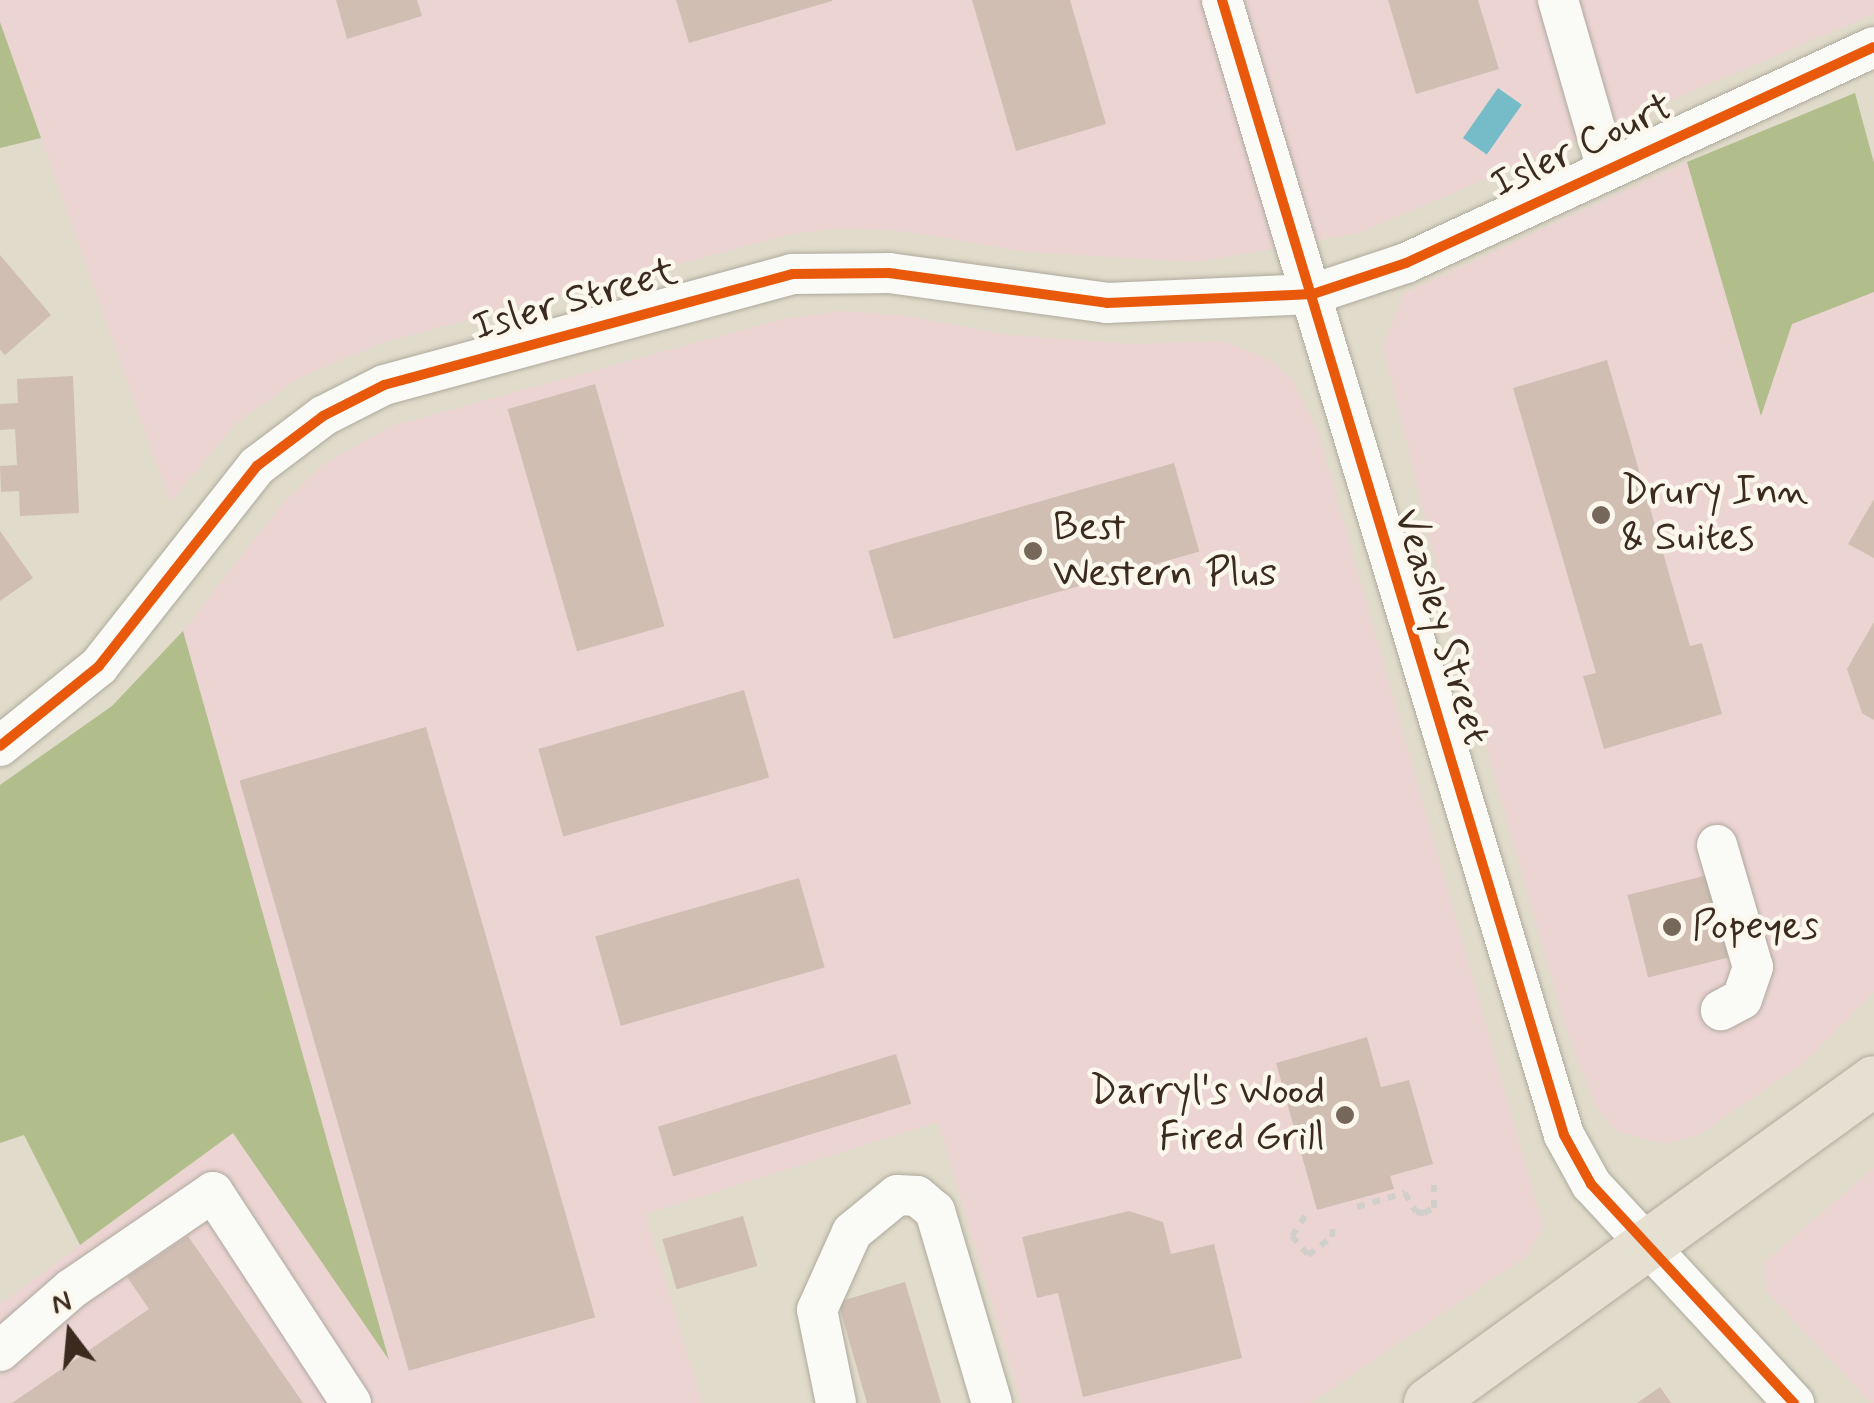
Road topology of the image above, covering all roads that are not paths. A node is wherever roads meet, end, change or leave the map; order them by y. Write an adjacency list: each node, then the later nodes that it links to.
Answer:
1 (1222, 0): 5 (street, Veasley Street)
2 (1558, 0): 4 (street)
3 (1874, 47): 4 (street, Isler Court)
4 (1606, 166): 5 (street, Isler Court)
5 (1313, 294): 6 (street, Isler Street); 10 (street, Veasley Street)
6 (0, 746)
7 (1717, 846): 8 (street)
8 (1721, 1010)
9 (1874, 1081): 10 (main road)
10 (1647, 1248): 12 (street, Veasley Street); 13 (main road)
11 (0, 1351): 14 (street)
12 (1769, 1395)
13 (1447, 1398)
14 (351, 1403)
15 (836, 1403): 16 (street)
16 (992, 1403)

